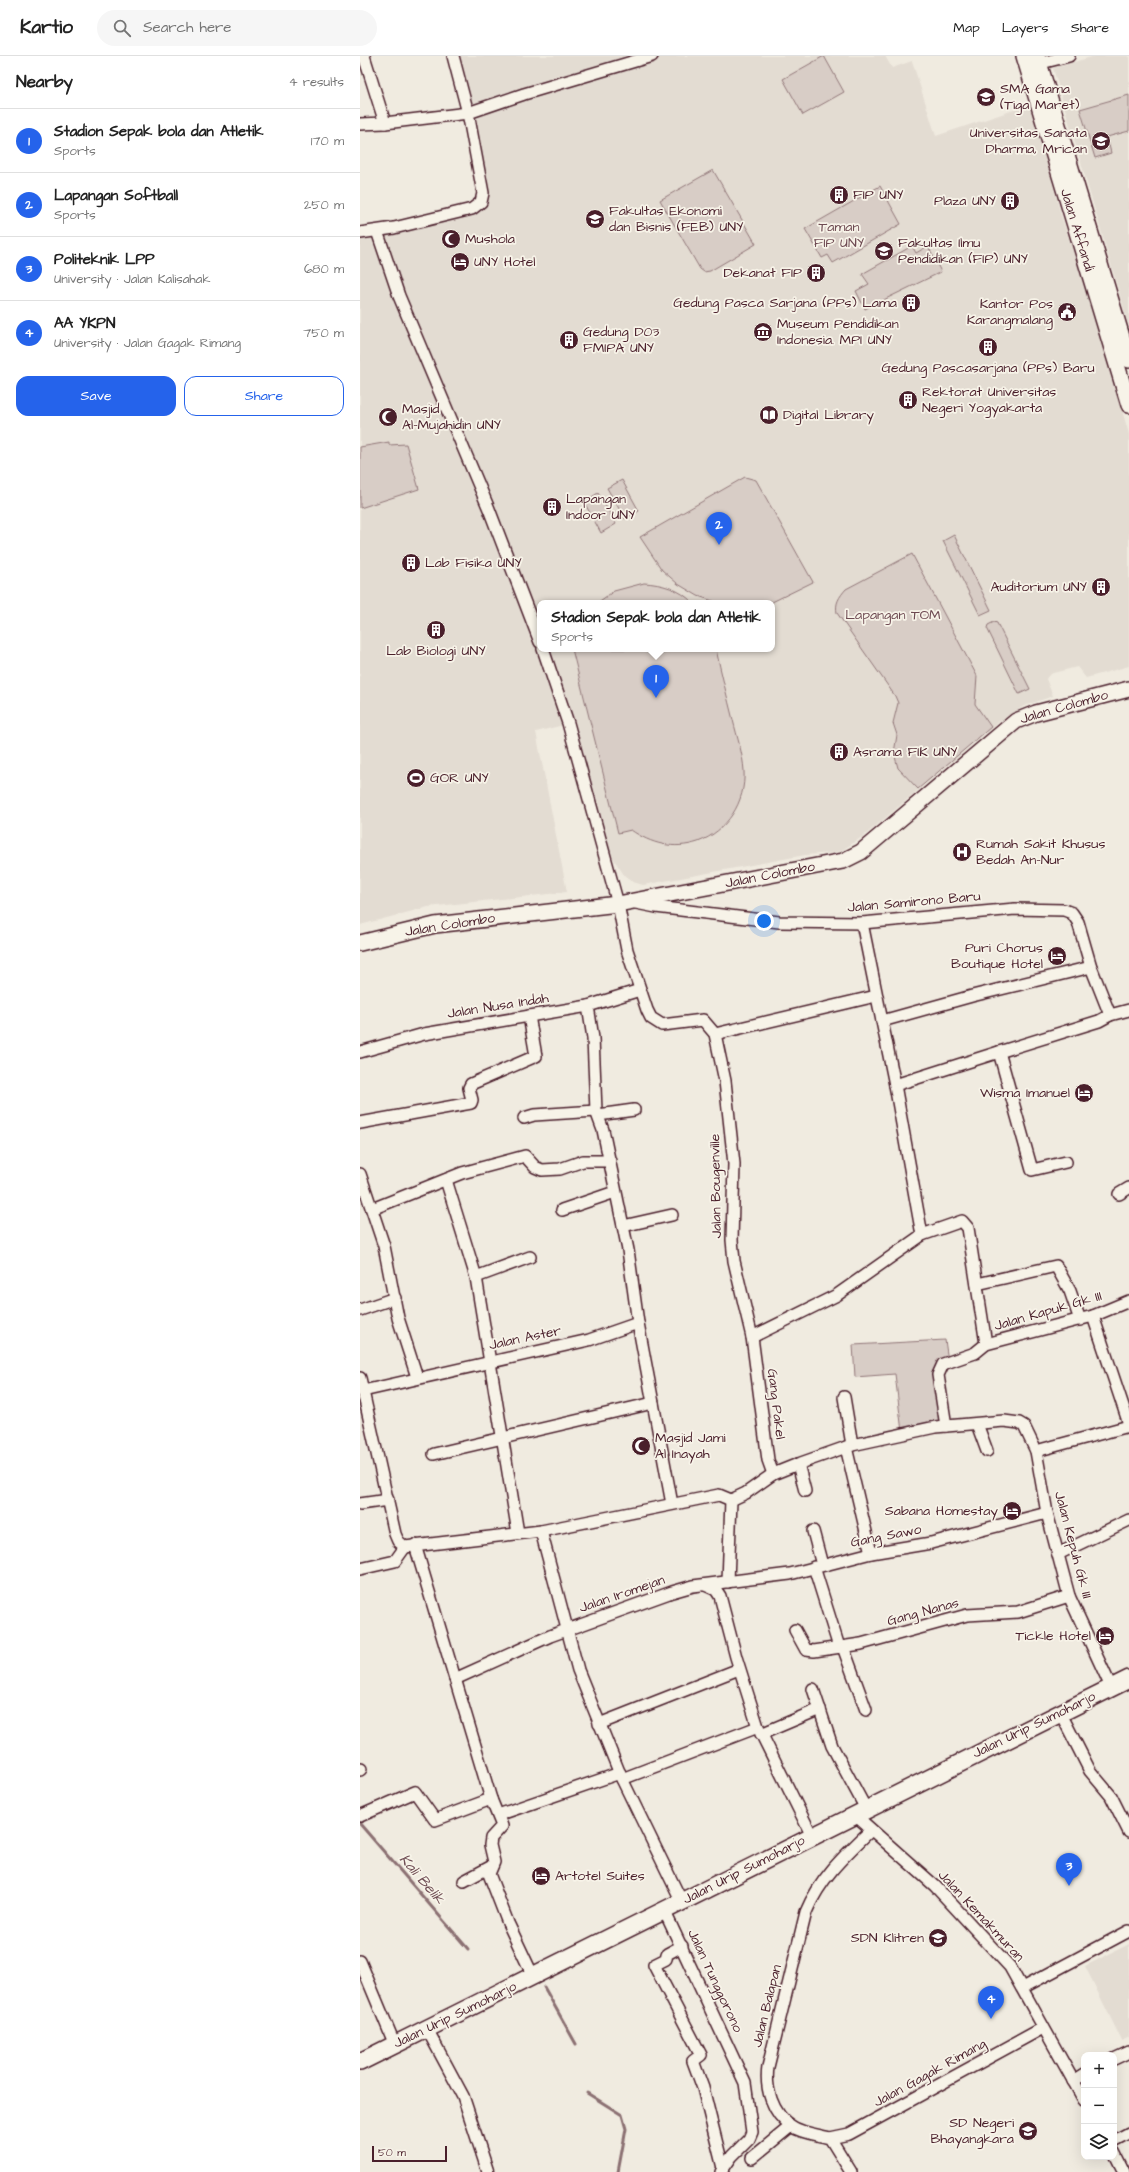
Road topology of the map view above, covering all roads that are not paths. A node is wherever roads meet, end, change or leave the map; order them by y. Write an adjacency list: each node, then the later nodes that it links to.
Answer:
1 (364, 56): 7 (street)
2 (453, 56): 6 (street)
3 (652, 56): 6 (street)
4 (1069, 56): 5 (street)
5 (1032, 61): 11 (main road, Jalan Affandi)
6 (468, 113): 7 (street); 9 (street)
7 (385, 123): 8 (street)
8 (360, 124)
9 (376, 231): 10 (street); 14 (street)
10 (360, 232)
11 (1098, 275): 12 (main road, Jalan Affandi); 13 (main road, Jalan Affandi)
12 (1129, 360)
13 (1129, 405)
14 (537, 634)
15 (544, 652): 17 (street)
16 (1129, 689): 17 (main road, Jalan Colombo)
17 (624, 903): 18 (street, Jalan Samirono Baru); 19 (main road, Jalan Colombo); 21 (street)
18 (862, 923): 20 (street, Jalan Samirono Baru); 22 (street)
19 (360, 943)
20 (1091, 967): 25 (street, Jalan Samirono Baru); 27 (street)
21 (640, 990): 23 (street, Jalan Nusa Indah); 28 (street)
22 (876, 996): 27 (street); 28 (street)
23 (588, 1006): 26 (street, Jalan Nusa Indah); 33 (street)
24 (1129, 1010): 25 (street)
25 (1110, 1015): 30 (street)
26 (529, 1016): 29 (street, Jalan Nusa Indah); 35 (street)
27 (882, 1021): 31 (street)
28 (715, 1034): 57 (street, Jalan Bougenville)
29 (360, 1052)
30 (999, 1052): 31 (street); 37 (street)
31 (895, 1085): 47 (street)
32 (634, 1110): 33 (street)
33 (597, 1113): 34 (street); 36 (street)
34 (524, 1118)
35 (360, 1123)
36 (610, 1161): 39 (street); 41 (street)
37 (1066, 1162)
38 (360, 1174): 43 (street)
39 (446, 1180): 43 (street); 49 (street)
40 (1129, 1188): 42 (street)
41 (615, 1192): 44 (street); 46 (street)
42 (1119, 1194)
43 (372, 1209): 51 (street)
44 (562, 1210)
45 (672, 1215): 46 (street)
46 (623, 1226): 56 (street)
47 (922, 1235): 50 (street); 57 (street)
48 (530, 1257): 49 (street)
49 (476, 1277): 59 (street)
50 (977, 1284): 55 (street); 58 (street)
51 (395, 1298): 53 (street); 60 (street)
52 (1129, 1301): 54 (street, Jalan Kapuk Gk III)
53 (360, 1310)
54 (1093, 1316): 55 (street, Jalan Kapuk Gk III); 66 (street)
55 (1080, 1320): 58 (street, Jalan Kapuk Gk III)
56 (638, 1323): 59 (street, Jalan Aster); 64 (street)
57 (752, 1337): 74 (street, Gang Pakel)
58 (986, 1344): 67 (street, Jalan Kapuk Gk III)
59 (489, 1361): 60 (street, Jalan Aster); 68 (street)
60 (417, 1377): 62 (street, Jalan Aster)
61 (360, 1378): 62 (street)
62 (363, 1391): 76 (street)
63 (844, 1397): 69 (street)
64 (653, 1403): 68 (street); 79 (street)
65 (977, 1424): 67 (street); 70 (street); 71 (street, Jalan Kepuh Gk III)
66 (1129, 1425): 71 (street)
67 (946, 1426): 69 (street)
68 (504, 1438): 72 (street); 84 (street)
69 (849, 1446): 73 (street); 86 (street)
70 (987, 1451)
71 (1036, 1451): 80 (street, Jalan Kepuh Gk III)
72 (434, 1454)
73 (798, 1464): 74 (street); 75 (street)
74 (773, 1474): 77 (street)
75 (805, 1491)
76 (388, 1500): 78 (street); 85 (street)
77 (731, 1500): 79 (street); 90 (street)
78 (360, 1504)
79 (672, 1504): 82 (street)
80 (1047, 1513): 86 (street, Gang Sawo); 87 (street, Jalan Kepuh Gk III)
81 (1129, 1520): 87 (street)
82 (541, 1531): 84 (street); 93 (street)
83 (813, 1531): 88 (street)
84 (518, 1533): 85 (street)
85 (410, 1546): 89 (street); 97 (street)
86 (871, 1554): 88 (street, Gang Sawo)
87 (1058, 1554): 92 (street, Jalan Kepuh Gk III)
88 (818, 1566): 90 (street, Gang Sawo); 95 (street)
89 (360, 1569)
90 (728, 1582): 91 (street, Jalan Iromejan)
91 (705, 1585): 93 (street, Jalan Iromejan); 96 (street)
92 (1069, 1596): 95 (street, Gang Nanas); 99 (street, Jalan Kepuh Gk III)
93 (567, 1629): 97 (street); 104 (street, Jalan Iromejan)
94 (795, 1630): 95 (street, Gang Nanas)
95 (841, 1647): 102 (street)
96 (739, 1669): 104 (street); 105 (street)
97 (455, 1679): 107 (street)
98 (1129, 1679): 99 (main road, Jalan Urip Sumoharjo)
99 (1111, 1687): 103 (main road, Jalan Urip Sumoharjo)
100 (813, 1689): 101 (street)
101 (820, 1709): 105 (street); 108 (street)
102 (866, 1710)
103 (1060, 1712): 108 (main road, Jalan Urip Sumoharjo); 112 (street)
104 (599, 1724): 106 (street, Jalan Iromejan)
105 (759, 1731): 106 (street); 113 (street)
106 (621, 1776): 109 (street); 116 (street, Jalan Iromejan)
107 (491, 1799): 109 (street); 110 (street)
108 (860, 1812): 111 (street, Jalan Kemakmuran); 113 (main road, Jalan Urip Sumoharjo)
109 (498, 1815): 114 (street)
110 (360, 1816)
111 (871, 1830): 122 (street, Jalan Kemakmuran); 132 (street, Jalan Balapan)
112 (1129, 1832)
113 (812, 1836): 116 (main road, Jalan Urip Sumoharjo)
114 (492, 1866): 115 (street); 121 (street)
115 (464, 1882)
116 (682, 1902): 117 (main road, Jalan Urip Sumoharjo)
117 (664, 1910): 119 (street, Jalan Tunggorono); 121 (main road, Jalan Urip Sumoharjo)
118 (1129, 1931): 122 (street)
119 (682, 1946): 138 (street, Jalan Tunggorono); 138 (street)
120 (360, 1961): 125 (street)
121 (534, 1976): 124 (main road, Jalan Urip Sumoharjo)
122 (1022, 1988): 123 (street, Jalan Kemakmuran)
123 (1043, 2028): 130 (street, Jalan Kemakmuran); 134 (street, Jalan Gagak Rimang)
124 (427, 2029): 125 (main road, Jalan Urip Sumoharjo); 139 (street)
125 (395, 2044): 128 (main road, Jalan Urip Sumoharjo)
126 (1129, 2052): 127 (street)
127 (1117, 2058)
128 (360, 2062)
129 (1081, 2076): 130 (street)
130 (1073, 2080): 131 (street, Jalan Kemakmuran)
131 (1081, 2095)
132 (791, 2126): 134 (street); 136 (street)
133 (1129, 2134): 135 (street)
134 (830, 2138): 140 (street)
135 (1117, 2140)
136 (752, 2158)
137 (1117, 2158): 141 (street)
138 (722, 2170)
139 (488, 2172)
140 (851, 2172)
141 (1124, 2172)

